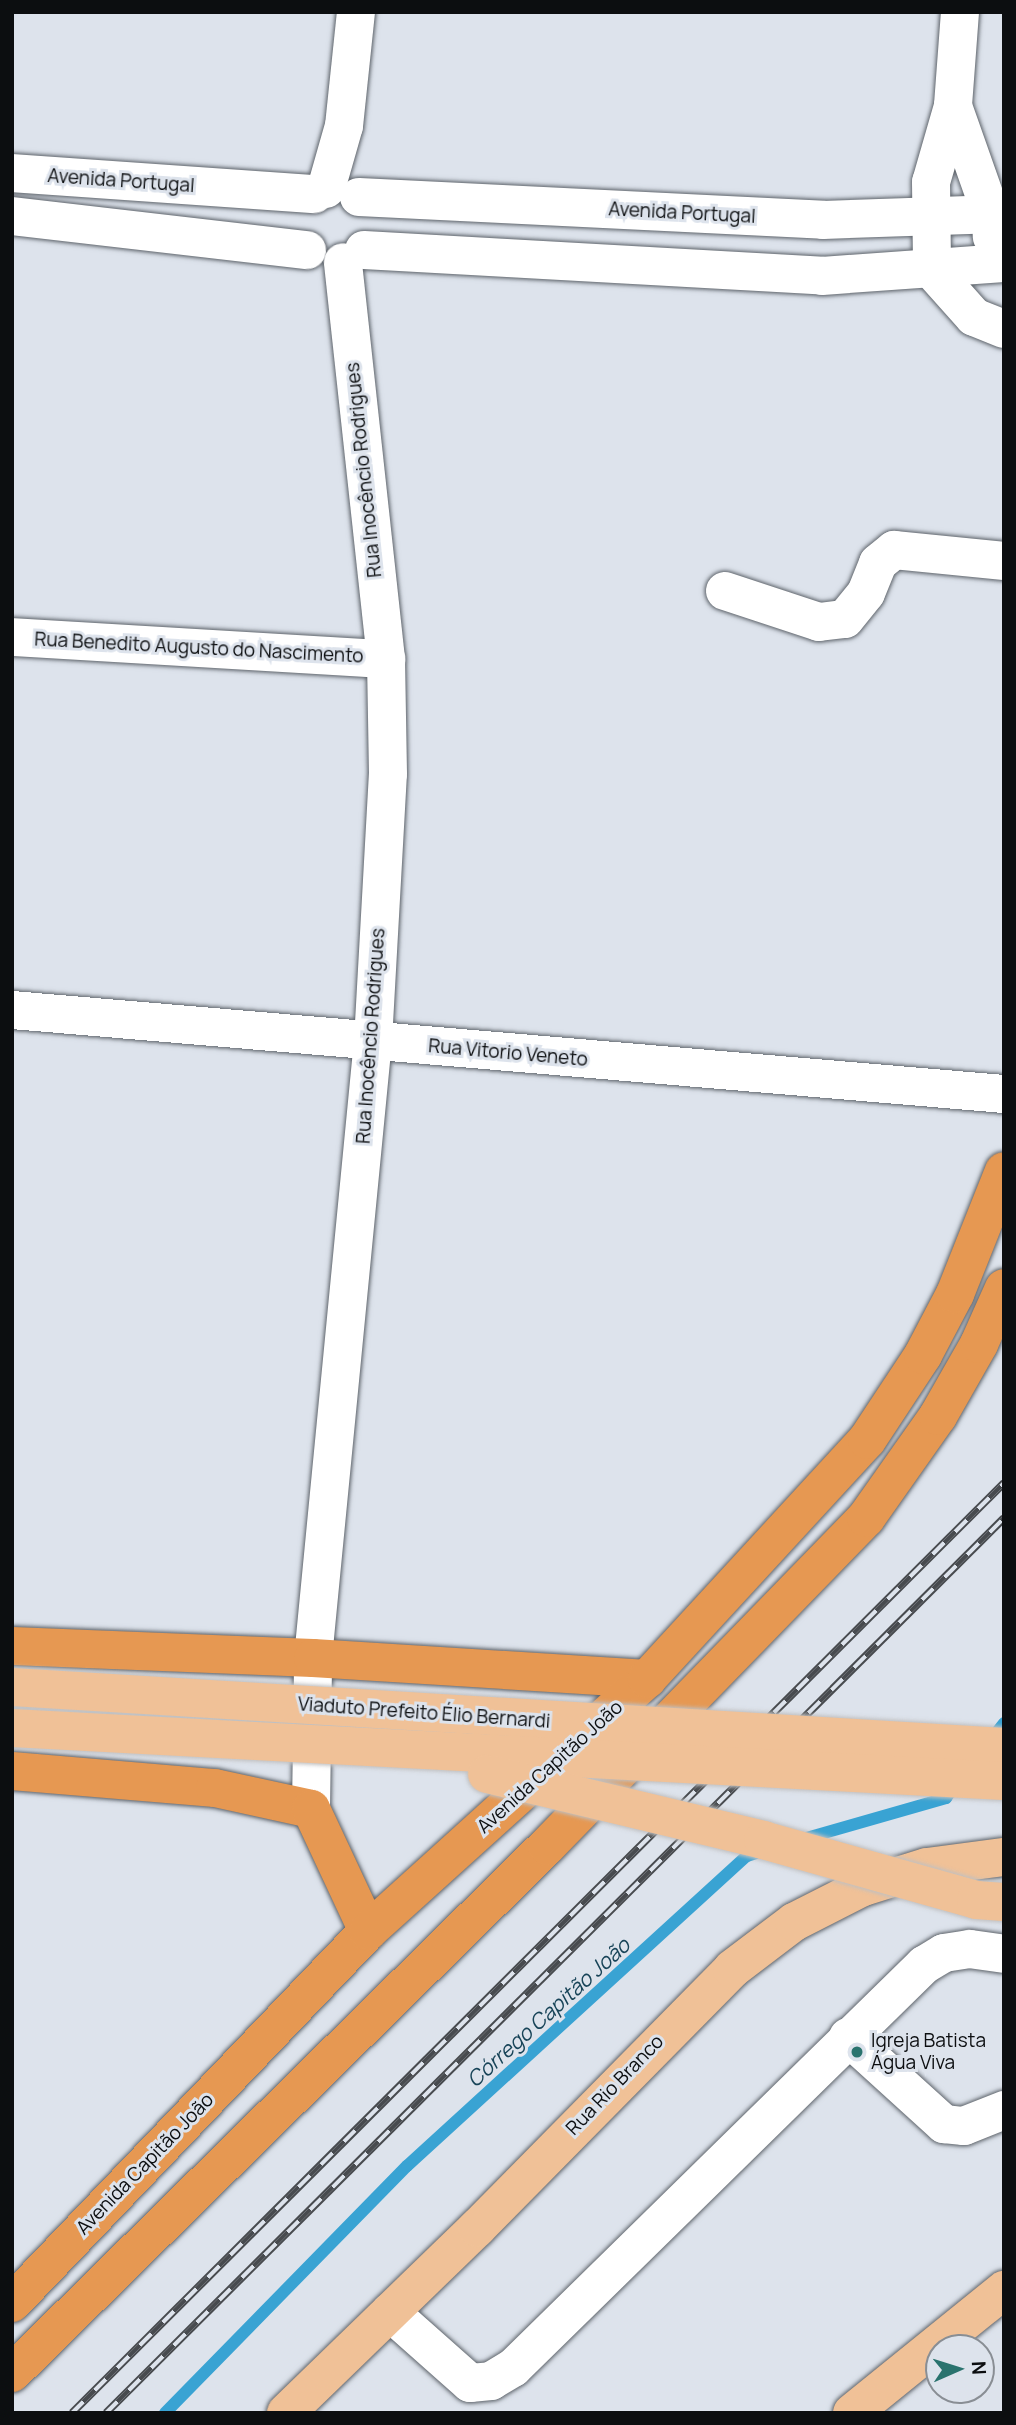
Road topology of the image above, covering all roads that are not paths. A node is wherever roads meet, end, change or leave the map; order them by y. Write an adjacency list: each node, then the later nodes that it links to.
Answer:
1 (356, 12): 5 (street)
2 (960, 12): 3 (street)
3 (953, 106): 7 (street); 8 (street)
4 (12, 173): 5 (street, Avenida Portugal)
5 (337, 192): 7 (street, Avenida Portugal); 9 (street); 10 (street)
6 (12, 216): 9 (street)
7 (929, 216): 8 (street, Avenida Portugal); 12 (street)
8 (998, 216): 11 (street)
9 (307, 250): 10 (street)
10 (353, 256): 12 (street); 17 (street, Rua Inocêncio Rodrigues)
11 (999, 265): 12 (street)
12 (932, 271): 13 (street)
13 (1004, 329)
14 (1004, 561): 15 (street)
15 (725, 591)
16 (12, 637): 17 (street, Rua Benedito Augusto do Nascimento)
17 (386, 659): 19 (street, Rua Inocêncio Rodrigues)
18 (12, 1010): 19 (street, Rua Vitorio Veneto)
19 (373, 1041): 20 (street, Rua Vitorio Veneto); 24 (street, Rua Inocêncio Rodrigues)
20 (1004, 1094)
21 (1004, 1171): 25 (highway, Avenida Capitão João)
22 (1004, 1288): 42 (highway)
23 (12, 1646): 24 (highway)
24 (313, 1658): 25 (highway); 32 (street, Rua Inocêncio Rodrigues)
25 (647, 1679): 35 (highway, Avenida Capitão João)
26 (12, 1687): 28 (main road, Viaduto Prefeito Élio Bernardi, bridge)
27 (12, 1728): 29 (main road, Viaduto Prefeito Élio Bernardi, bridge)
28 (1004, 1747)
29 (397, 1752): 31 (main road, Viaduto Prefeito Élio Bernardi, bridge); 34 (main road, bridge)
30 (12, 1771): 32 (highway)
31 (1004, 1781)
32 (311, 1809): 35 (highway)
33 (1004, 1857): 41 (main road, Rua Rio Branco)
34 (1004, 1902)
35 (368, 1931): 40 (highway, Avenida Capitão João)
36 (1004, 1954): 37 (street)
37 (848, 2037): 38 (street); 41 (street)
38 (1004, 2110)
39 (1004, 2290): 44 (main road)
40 (12, 2302)
41 (390, 2312): 43 (main road, Rua Rio Branco)
42 (12, 2373)
43 (286, 2413)
44 (852, 2413)

